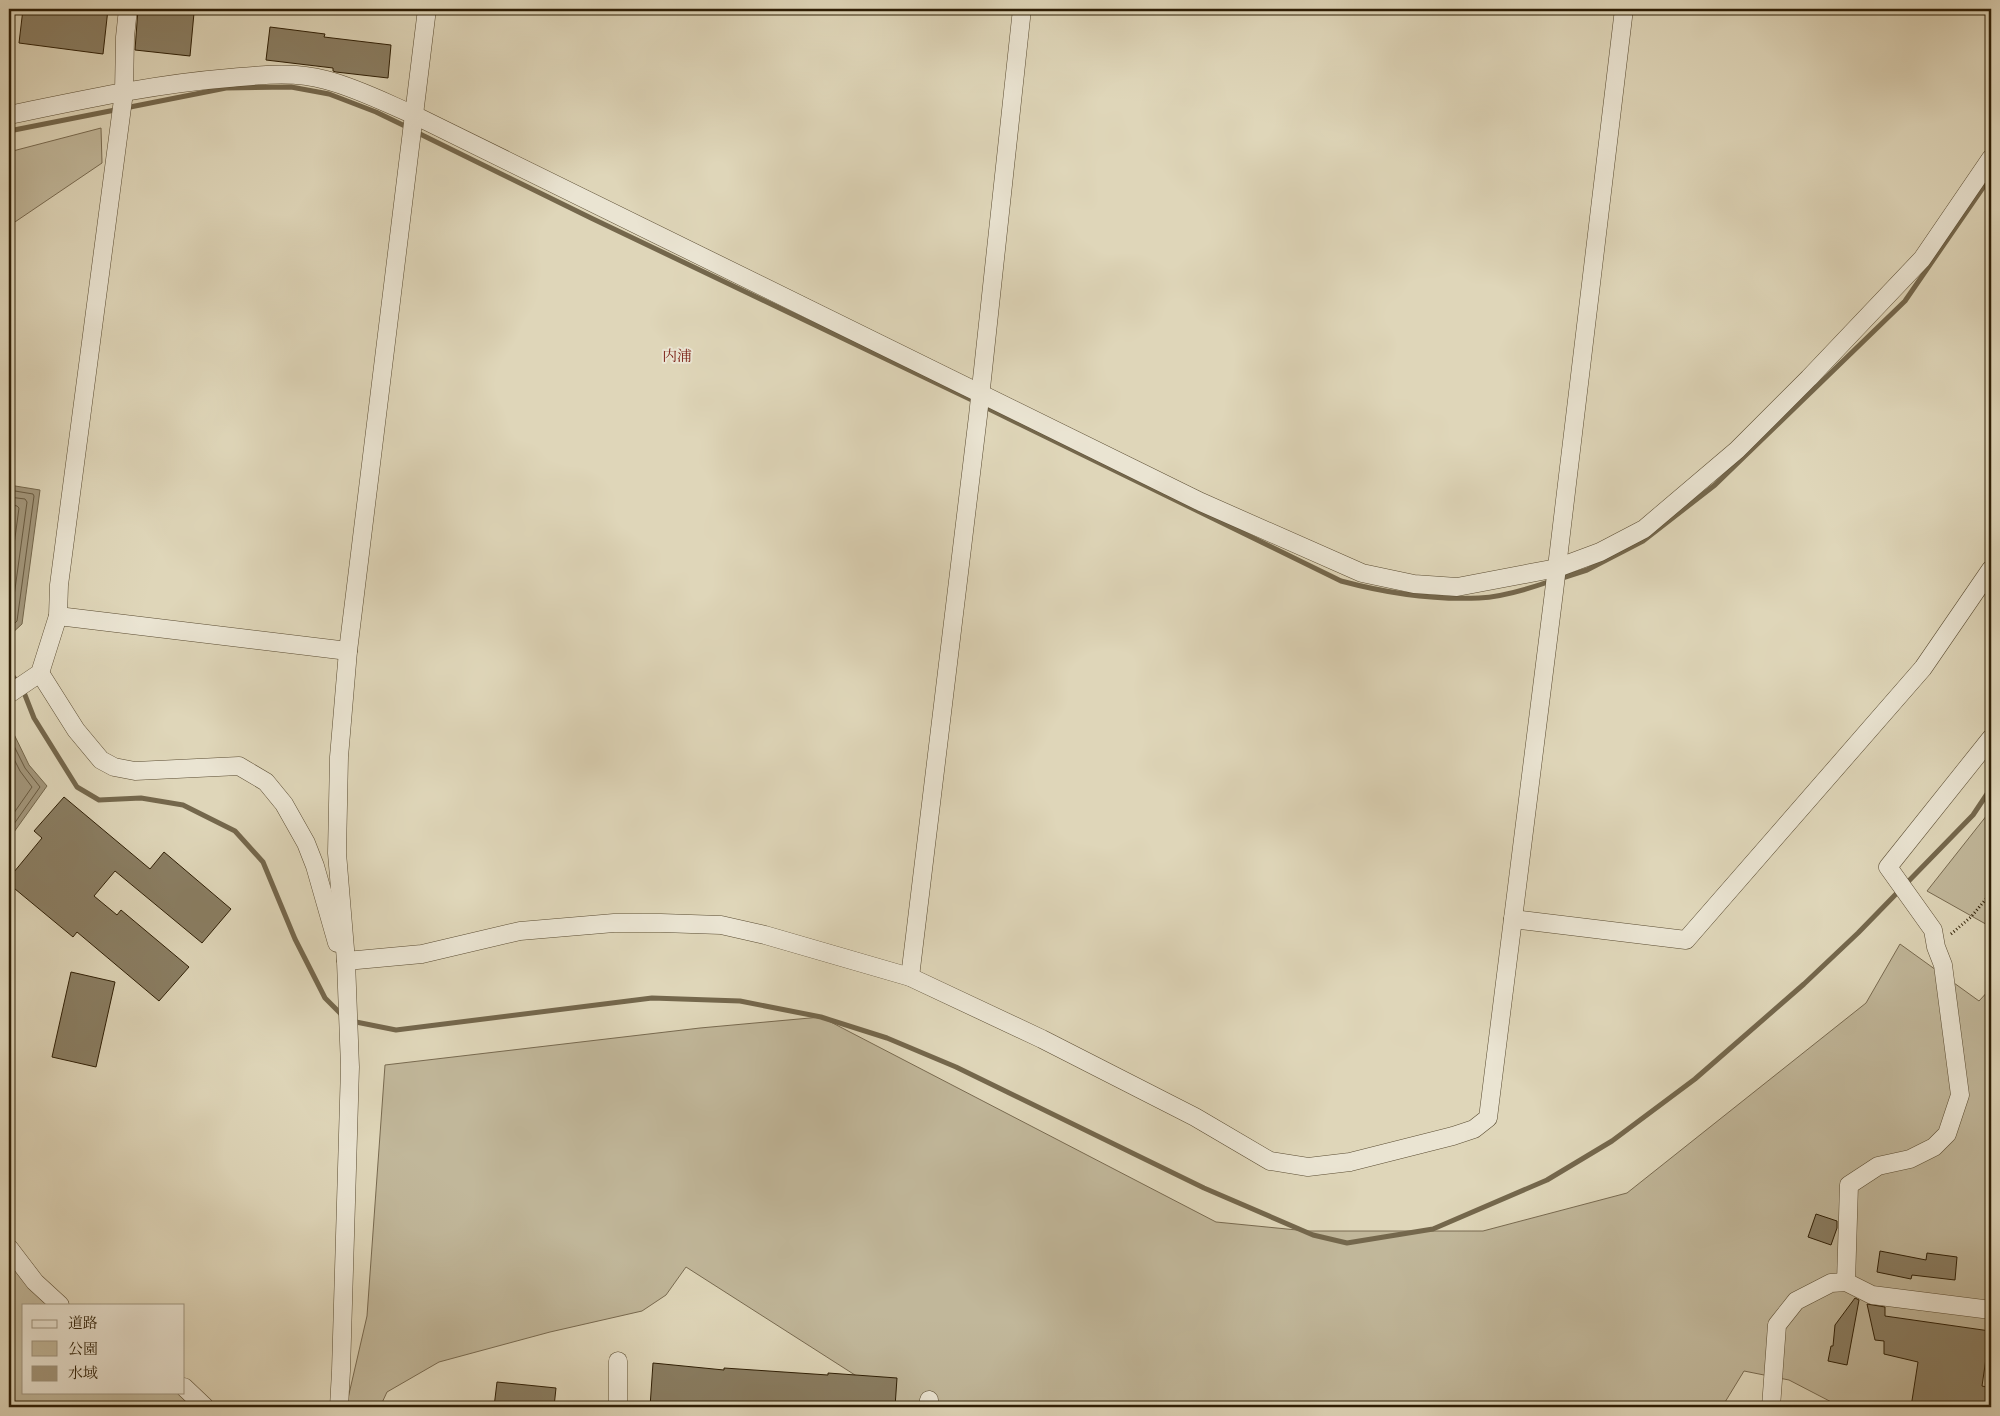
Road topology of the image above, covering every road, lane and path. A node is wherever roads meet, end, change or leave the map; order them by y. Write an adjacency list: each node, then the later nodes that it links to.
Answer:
1 (128, 9): 5 (street)
2 (427, 9): 7 (street)
3 (1022, 9): 9 (street)
4 (1624, 9): 10 (street)
5 (124, 92): 6 (street); 7 (street); 12 (street)
6 (9, 115)
7 (414, 115): 9 (street); 13 (street)
8 (1991, 158): 10 (street)
9 (980, 392): 10 (street); 21 (street)
10 (1557, 568): 18 (street)
11 (1991, 569): 18 (street)
12 (58, 616): 13 (street); 14 (street)
13 (348, 651): 20 (street)
14 (40, 673): 15 (street); 20 (street)
15 (9, 694)
16 (1991, 738): 19 (street)
17 (1991, 894): 19 (path)
18 (1514, 919): 21 (street)
19 (1936, 947): 23 (street)
20 (346, 961): 21 (street); 29 (street)
21 (910, 977)
22 (9, 1248): 24 (street)
23 (1846, 1282): 25 (street); 31 (street)
24 (59, 1304)
25 (1991, 1310)
26 (618, 1361): 30 (street)
27 (185, 1388): 28 (street)
28 (205, 1407)
29 (339, 1407)
30 (618, 1407)
31 (1772, 1407)

